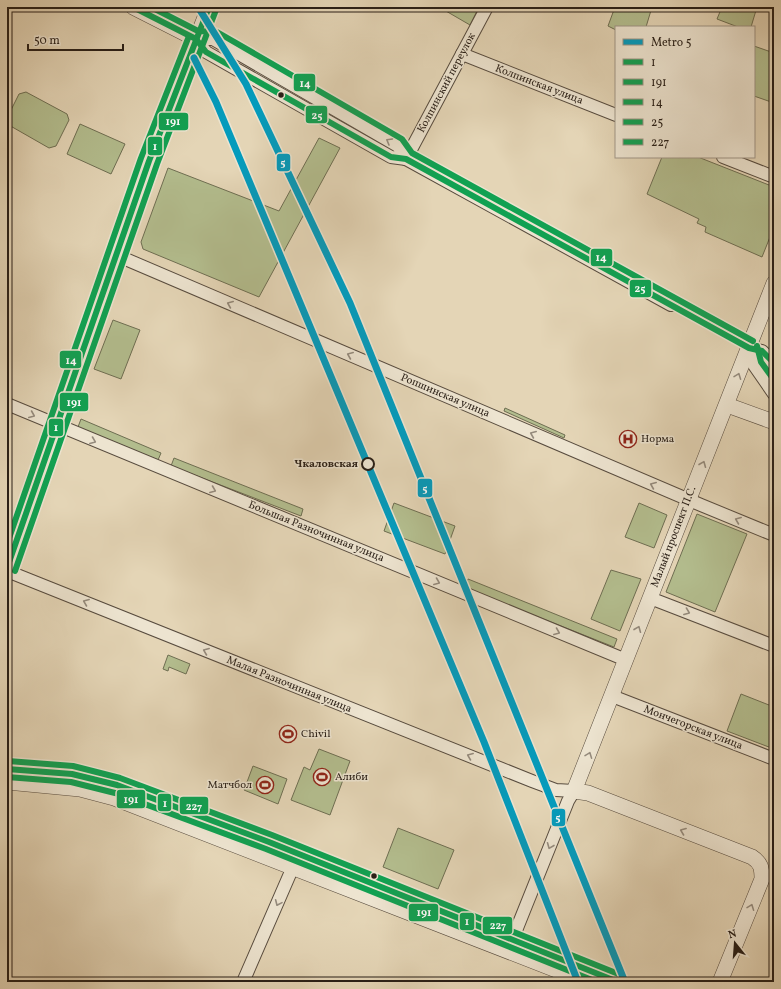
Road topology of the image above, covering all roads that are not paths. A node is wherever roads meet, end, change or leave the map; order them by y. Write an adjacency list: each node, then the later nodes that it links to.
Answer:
1 (133, 7): 4 (street)
2 (209, 7): 4 (street)
3 (487, 7): 5 (street, Колпинский переулок)
4 (196, 39): 8 (street); 10 (street)
5 (462, 54): 6 (street, Колпинская улица); 8 (street, Колпинский переулок)
6 (615, 115)
7 (726, 158): 9 (street)
8 (406, 159): 13 (street)
9 (774, 177)
10 (116, 255): 20 (street); 21 (street, Ропшинская улица, one-way to 10)
11 (774, 283): 12 (street, Малый проспект П.С.)
12 (771, 299): 14 (street, Малый проспект П.С.)
13 (671, 305)
14 (749, 348): 15 (street); 16 (street); 18 (street, Малый проспект П.С., one-way to 14)
15 (774, 364)
16 (774, 394)
17 (7, 404): 20 (street, Большая Разночинная улица, one-way to 20)
18 (727, 405): 19 (street); 21 (street, Малый проспект П.С., one-way to 18)
19 (774, 422)
20 (57, 426): 23 (street); 26 (street, Большая Разночинная улица, one-way to 26)
21 (689, 500): 22 (street, Ропшинская улица, one-way to 21); 24 (street, Малый проспект П.С.)
22 (774, 534)
23 (7, 570): 31 (street, Малая Разночинная улица, one-way to 23)
24 (650, 598): 25 (street, one-way to 25); 26 (street, Малый проспект П.С., one-way to 24)
25 (774, 646)
26 (626, 660): 27 (street, Малый проспект П.С.)
27 (612, 696): 28 (street, Мончегорская улица); 31 (street, Малый проспект П.С., one-way to 27)
28 (774, 759)
29 (7, 769): 32 (street)
30 (7, 782): 32 (street)
31 (574, 791): 33 (street, Малый проспект П.С., one-way to 33); 37 (street, one-way to 31)
32 (296, 861): 33 (street); 34 (street, one-way to 34)
33 (510, 945): 35 (street); 36 (street)
34 (243, 982)
35 (587, 982)
36 (618, 982)
37 (720, 982)

